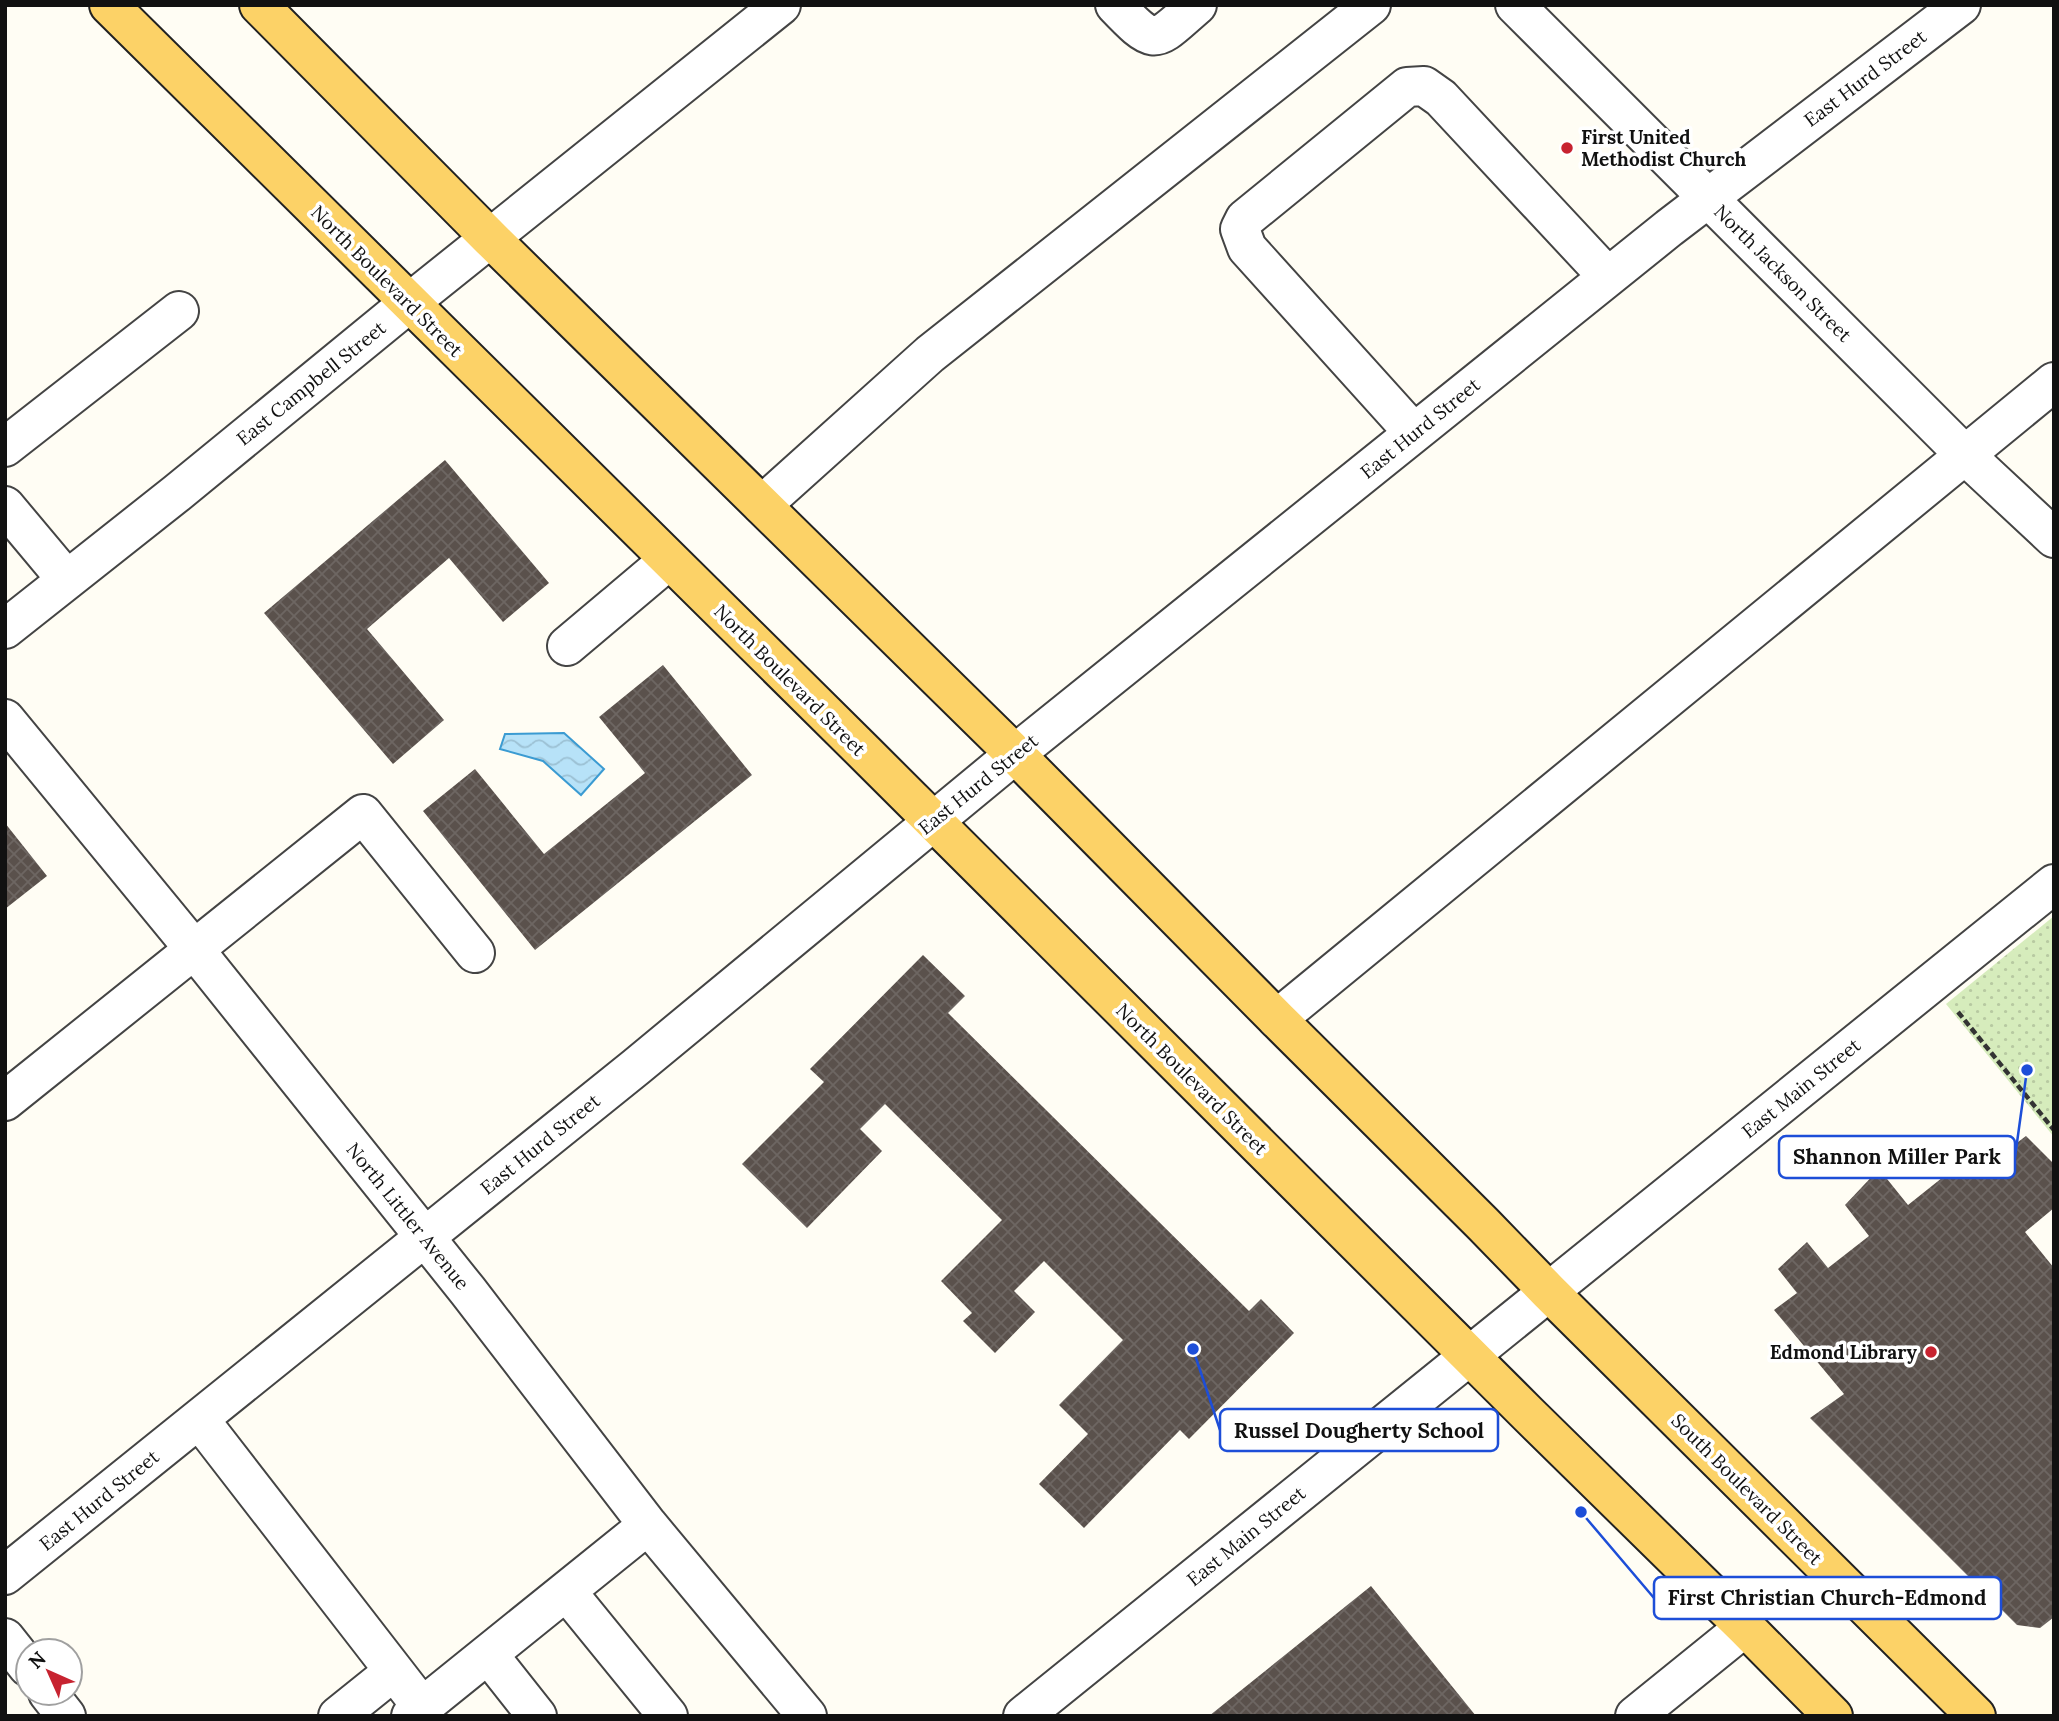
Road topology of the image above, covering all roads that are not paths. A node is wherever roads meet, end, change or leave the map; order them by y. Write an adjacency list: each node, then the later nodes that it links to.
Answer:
1 (108, 5): 12 (main road, North Boulevard Street)
2 (259, 5): 10 (main road)
3 (781, 5): 10 (street, East Campbell Street)
4 (1115, 5): 5 (street)
5 (1197, 5)
6 (1371, 5): 18 (street)
7 (1515, 5): 9 (street, North Jackson Street)
8 (1961, 5): 9 (street, East Hurd Street)
9 (1708, 197): 11 (street, East Hurd Street); 17 (street, North Jackson Street)
10 (490, 238): 12 (street, East Campbell Street); 18 (main road)
11 (1608, 277): 15 (street, East Hurd Street); 15 (street)
12 (409, 303): 21 (main road, North Boulevard Street); 22 (street, East Campbell Street)
13 (179, 311): 16 (street)
14 (2054, 382): 17 (street)
15 (1414, 433): 26 (street, East Hurd Street)
16 (5, 447)
17 (1964, 454): 20 (street, North Jackson Street); 31 (street)
18 (762, 505): 26 (main road)
19 (5, 506): 22 (street)
20 (2054, 538)
21 (669, 560): 24 (street); 27 (main road, North Boulevard Street)
22 (68, 580): 23 (street, East Campbell Street)
23 (5, 629)
24 (568, 646)
25 (5, 719): 29 (street, North Littler Avenue)
26 (1015, 754): 27 (street, East Hurd Street); 31 (main road)
27 (932, 822): 33 (street, East Hurd Street); 35 (main road, North Boulevard Street)
28 (2054, 884): 34 (street, East Main Street)
29 (194, 949): 30 (street); 32 (street); 33 (street, North Littler Avenue)
30 (475, 953)
31 (1277, 1019): 34 (main road)
32 (5, 1101)
33 (425, 1238): 36 (street, East Hurd Street); 37 (street, North Littler Avenue)
34 (1549, 1292): 35 (street, East Main Street); 51 (main road, South Boulevard Street)
35 (1470, 1356): 40 (main road); 48 (street, East Main Street)
36 (199, 1419): 38 (street, East Hurd Street); 42 (street)
37 (648, 1525): 39 (street); 47 (street, North Littler Avenue)
38 (5, 1575)
39 (567, 1591): 41 (street); 46 (street)
40 (1745, 1627): 49 (street); 50 (main road)
41 (488, 1654): 43 (street); 45 (street)
42 (394, 1671): 43 (street); 44 (street)
43 (416, 1711)
44 (338, 1716)
45 (537, 1716)
46 (668, 1716)
47 (807, 1716)
48 (1023, 1716)
49 (1635, 1716)
50 (1833, 1716)
51 (1976, 1716)

